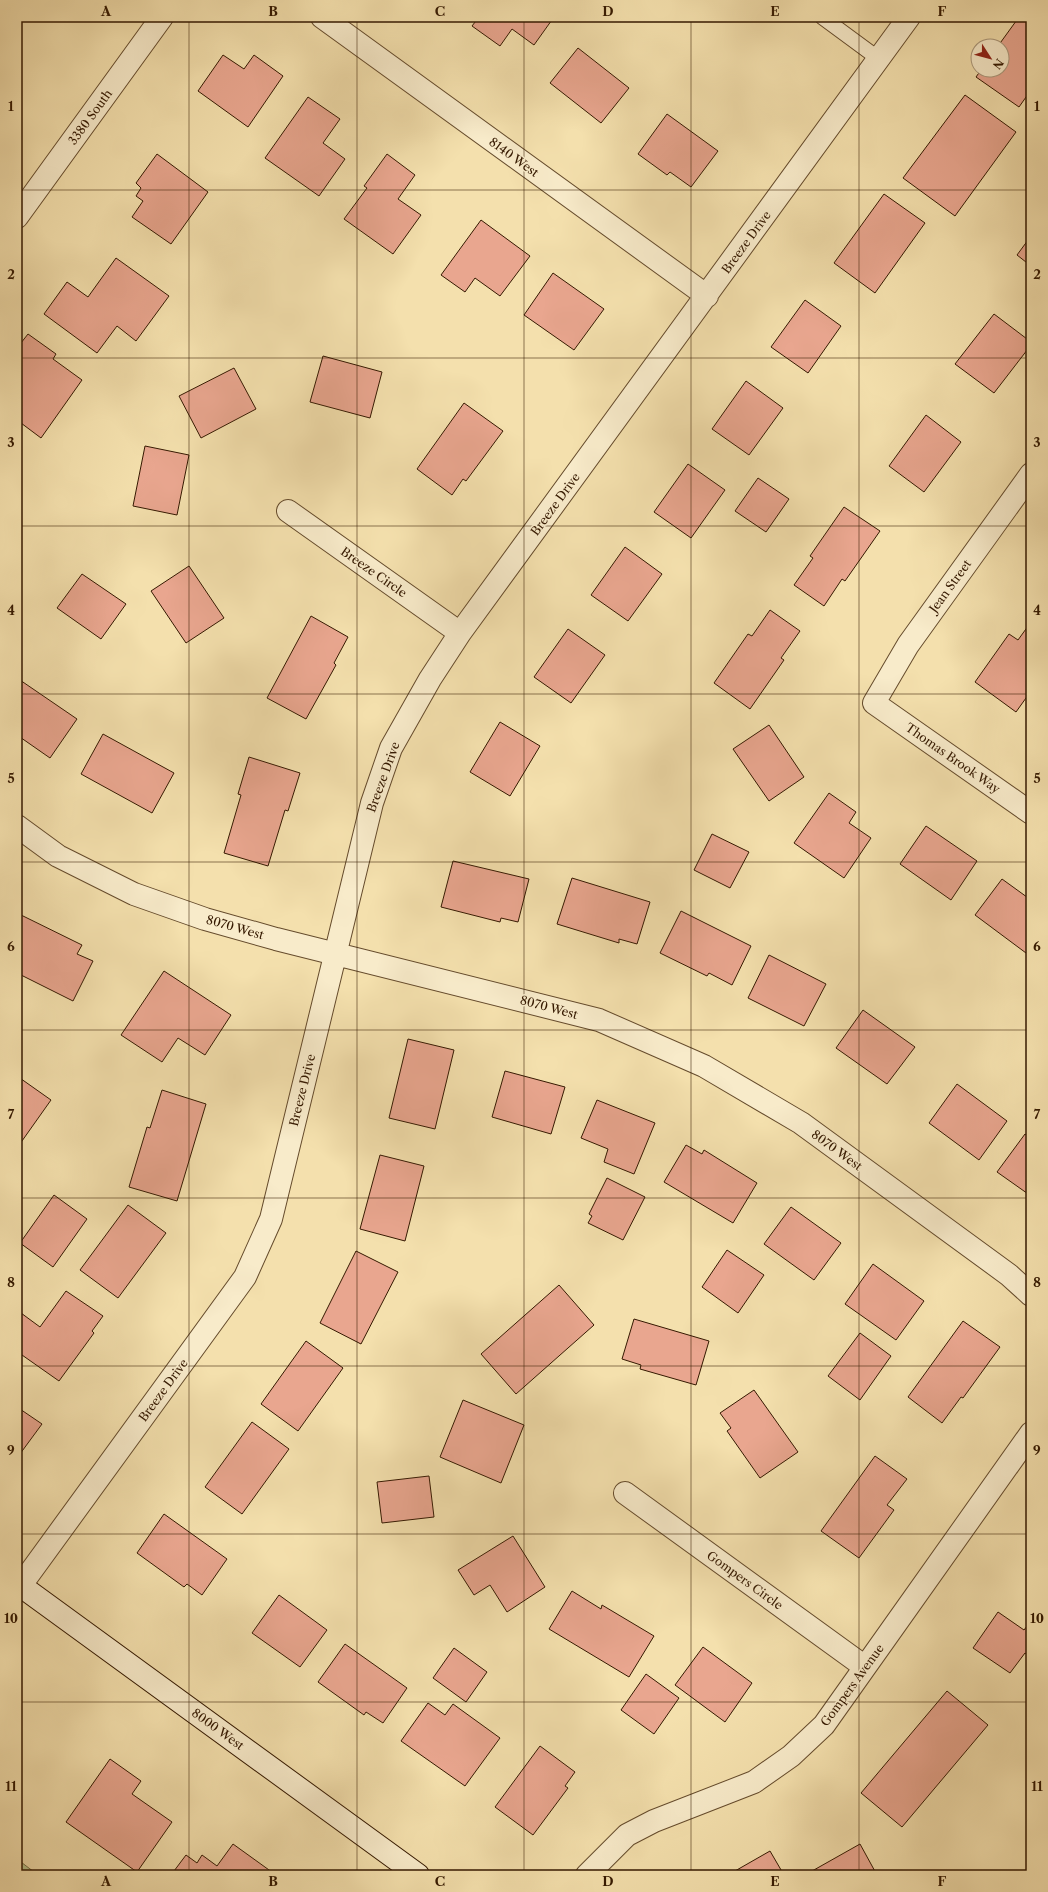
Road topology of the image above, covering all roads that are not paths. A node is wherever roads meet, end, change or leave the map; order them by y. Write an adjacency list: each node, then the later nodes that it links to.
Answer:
1 (162, 17): 6 (street, 3380 South)
2 (322, 17): 7 (street, 8140 West)
3 (822, 17): 5 (lane)
4 (909, 17): 5 (street, Breeze Drive)
5 (879, 59): 7 (street, Breeze Drive)
6 (17, 217)
7 (707, 296): 10 (street, Breeze Drive)
8 (1031, 474): 11 (street, Jean Street)
9 (288, 511): 10 (street, Breeze Circle)
10 (460, 633): 14 (street, Breeze Drive)
11 (874, 703): 12 (street, Thomas Brook Way)
12 (1031, 813)
13 (17, 826): 14 (street, 8070 West)
14 (336, 953): 15 (street, 8070 West); 18 (street, Breeze Drive)
15 (1031, 1295)
16 (1031, 1433): 19 (street, Gompers Avenue)
17 (625, 1493): 19 (street, Gompers Circle)
18 (19, 1584): 20 (street, 8000 West)
19 (865, 1667): 21 (street, Gompers Avenue)
20 (418, 1875)
21 (587, 1875)

